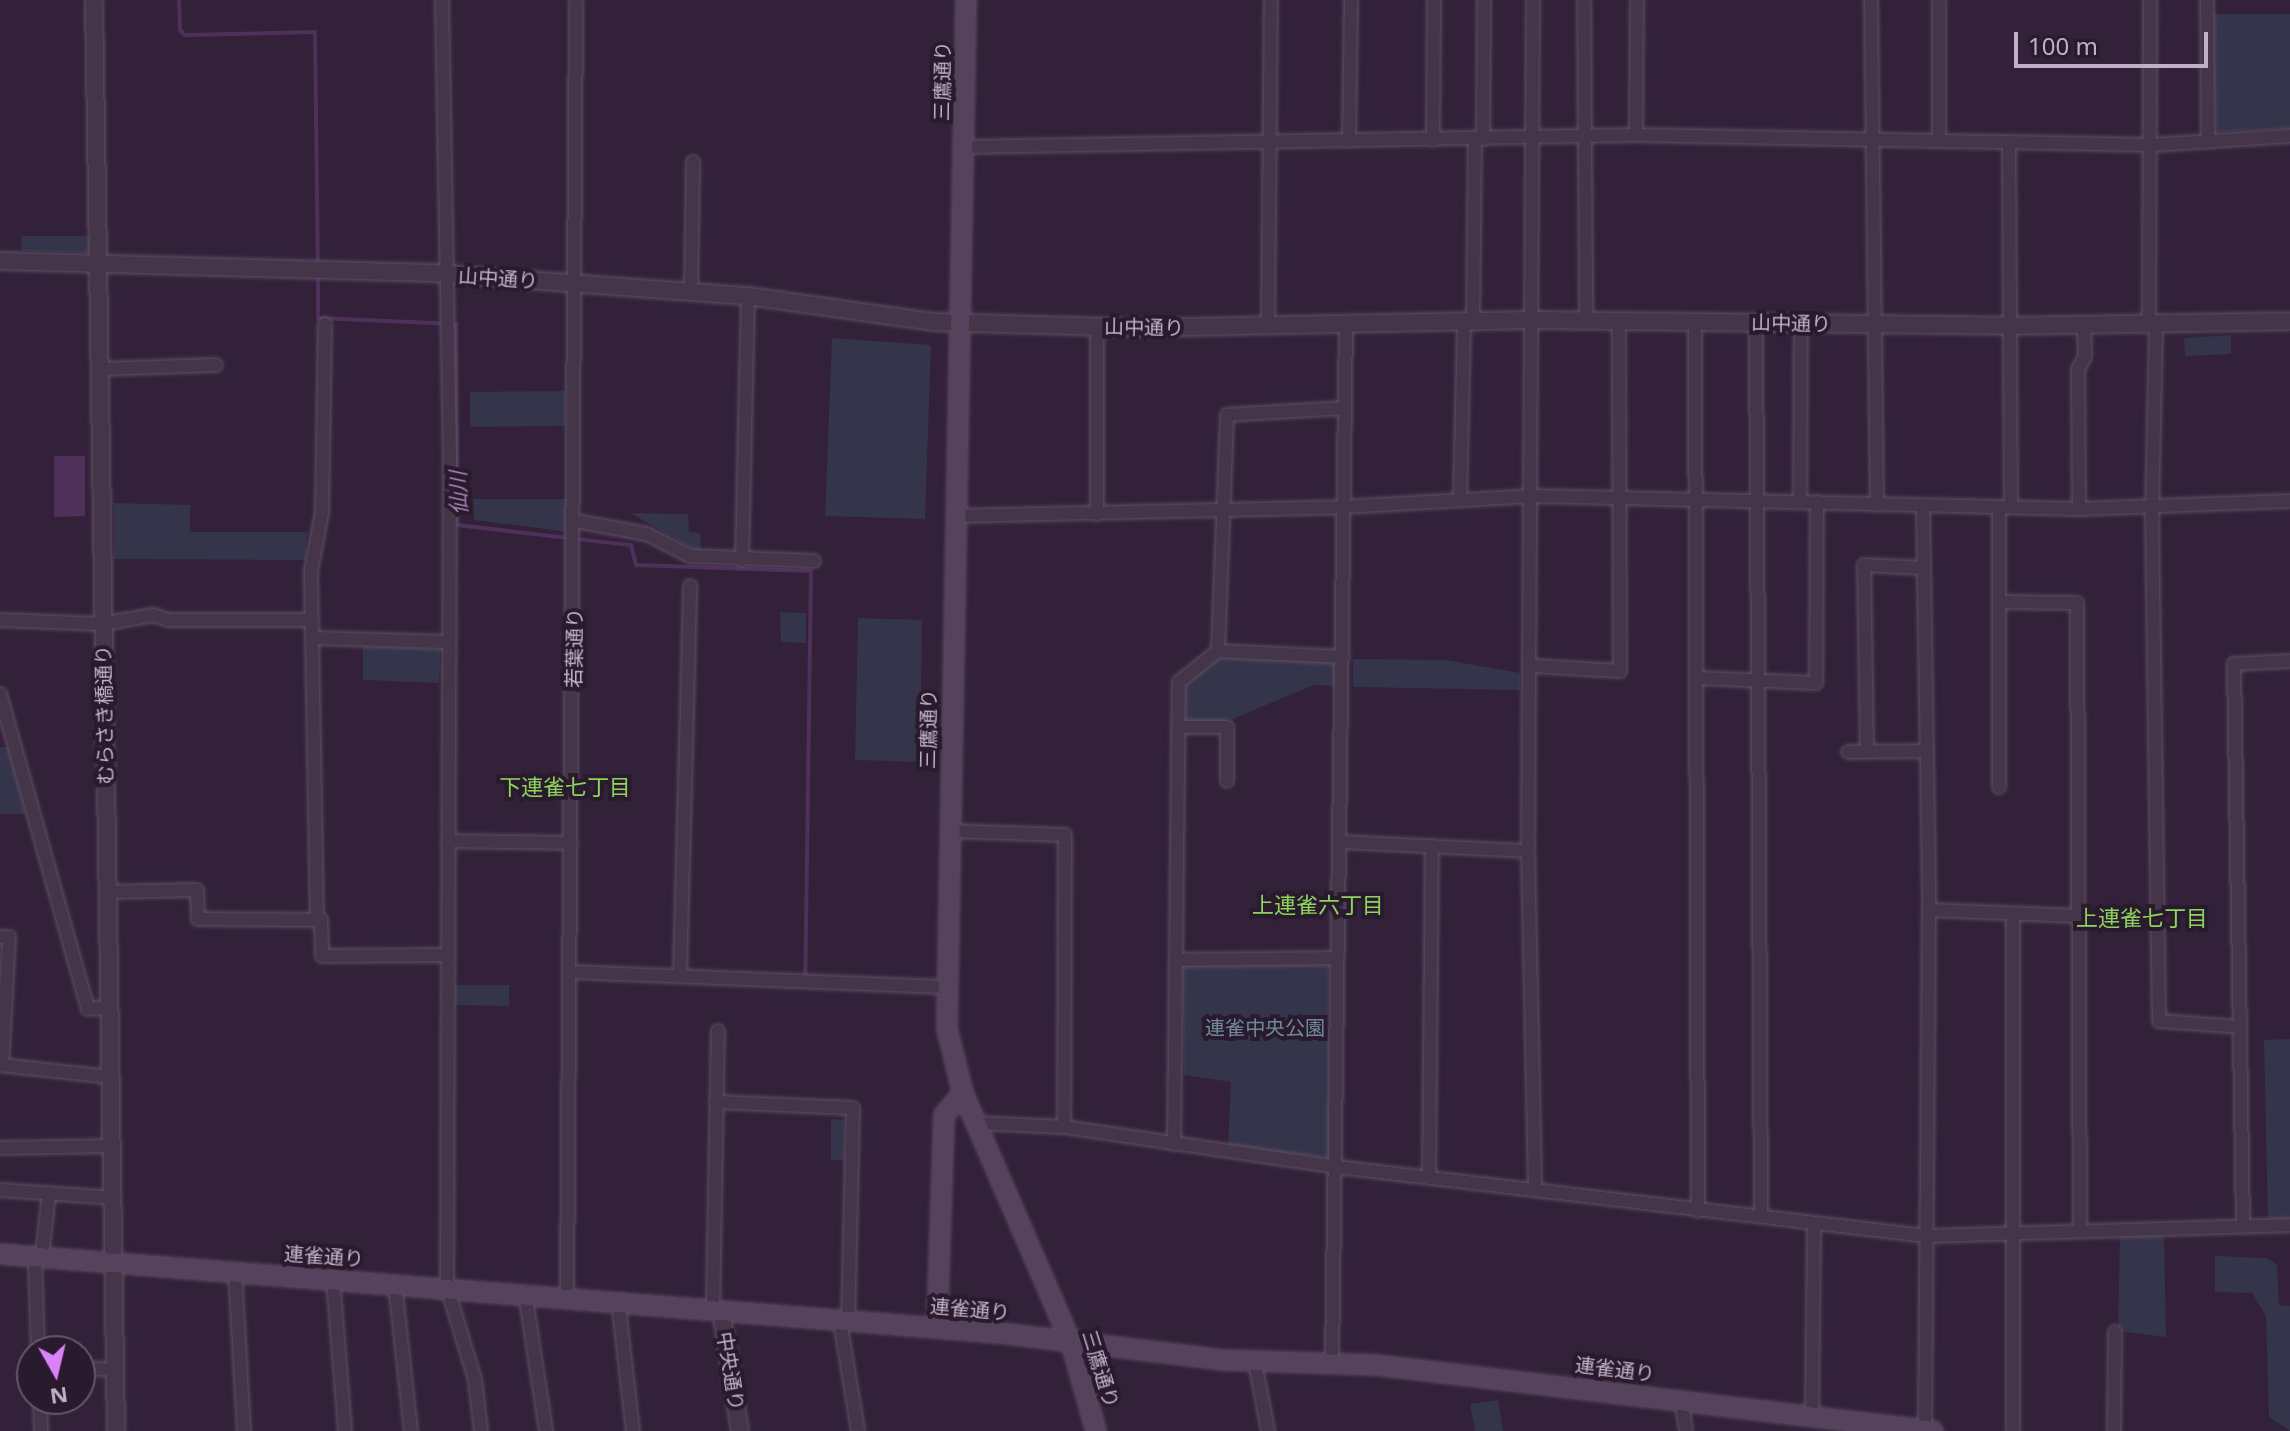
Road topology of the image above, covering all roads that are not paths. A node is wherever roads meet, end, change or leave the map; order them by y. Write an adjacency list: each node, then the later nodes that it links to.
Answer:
1 (94, 0): 32 (street, むらさき橋通り)
2 (442, 0): 33 (street)
3 (576, 0): 34 (street, 若葉通り)
4 (966, 0): 29 (main road, 三鷹通り)
5 (1271, 0): 26 (street)
6 (1351, 0): 23 (street)
7 (1434, 0): 21 (street)
8 (1484, 0): 20 (street)
9 (1533, 0): 19 (street)
10 (1584, 0): 17 (street)
11 (1637, 0): 16 (street)
12 (1871, 0): 22 (street)
13 (1939, 0): 24 (street)
14 (2150, 0): 28 (street)
15 (2207, 0): 25 (street)
16 (1636, 135): 17 (street); 22 (street)
17 (1584, 136): 19 (street); 38 (street)
18 (2290, 136): 25 (street)
19 (1533, 137): 20 (street); 37 (street)
20 (1479, 139): 21 (street); 44 (street)
21 (1433, 140): 23 (street)
22 (1872, 140): 24 (street); 48 (street)
23 (1349, 141): 26 (street)
24 (1939, 141): 27 (street)
25 (2208, 141): 28 (street)
26 (1269, 142): 29 (street); 51 (street)
27 (2009, 143): 28 (street); 52 (street)
28 (2152, 145): 53 (street)
29 (963, 147): 43 (main road, 三鷹通り)
30 (693, 162): 35 (street)
31 (0, 261): 32 (street, 山中通り)
32 (99, 263): 33 (street, 山中通り); 55 (street, むらさき橋通り)
33 (447, 274): 34 (street, 山中通り); 84 (street)
34 (574, 284): 35 (street, 山中通り); 74 (street, 若葉通り)
35 (691, 292): 36 (street, 山中通り)
36 (748, 296): 43 (street, 山中通り); 75 (street)
37 (1532, 320): 38 (street, 山中通り); 44 (street, 山中通り); 57 (street)
38 (1586, 320): 39 (street, 山中通り)
39 (1619, 321): 41 (street, 山中通り); 58 (street)
40 (2290, 321): 53 (street, 山中通り)
41 (1695, 322): 42 (street, 山中通り); 59 (street)
42 (1756, 322): 45 (street, 山中通り); 60 (street)
43 (959, 323): 50 (street, 山中通り); 73 (main road, 三鷹通り)
44 (1468, 323): 47 (street, 山中通り); 61 (street)
45 (1801, 323): 48 (street, 山中通り); 62 (street)
46 (325, 324): 81 (street)
47 (1346, 324): 51 (street, 山中通り); 56 (street)
48 (1874, 324): 52 (street, 山中通り); 65 (street)
49 (2084, 325): 52 (street, 山中通り); 53 (street, 山中通り); 70 (street)
50 (1097, 326): 51 (street, 山中通り); 72 (street)
51 (1268, 326)
52 (2011, 326): 69 (street)
53 (2152, 326): 66 (street)
54 (216, 365): 55 (street)
55 (99, 369): 82 (street, むらさき橋通り)
56 (1344, 408): 67 (street); 71 (street)
57 (1533, 496): 58 (street); 61 (street); 88 (street)
58 (1619, 496): 59 (street); 88 (street)
59 (1697, 497): 60 (street); 89 (street)
60 (1757, 499): 62 (street); 90 (street)
61 (1460, 500): 67 (street)
62 (1800, 501): 64 (street)
63 (2290, 501): 66 (street)
64 (1817, 502): 65 (street); 90 (street)
65 (1877, 505): 68 (street)
66 (2154, 506): 70 (street); 118 (street)
67 (1343, 507): 71 (street); 86 (street)
68 (1923, 507): 69 (street); 77 (street)
69 (2005, 507): 70 (street); 79 (street)
70 (2079, 509)
71 (1221, 511): 72 (street); 85 (street)
72 (1097, 514): 73 (street)
73 (954, 516): 98 (main road, 三鷹通り)
74 (576, 521): 75 (street); 101 (street, 若葉通り)
75 (742, 560): 76 (street)
76 (814, 561)
77 (1924, 568): 93 (street); 94 (street)
78 (690, 586): 114 (street)
79 (1999, 602): 97 (street); 107 (street)
80 (0, 620): 82 (street)
81 (312, 620): 82 (street); 83 (street)
82 (102, 624): 104 (street, むらさき橋通り)
83 (312, 638): 84 (street); 108 (street)
84 (448, 642): 99 (street)
85 (1218, 651): 86 (street); 92 (street)
86 (1343, 657): 100 (street)
87 (2290, 661): 118 (street)
88 (1533, 666): 103 (street)
89 (1698, 678): 90 (street); 136 (street)
90 (1758, 683): 137 (street)
91 (0, 694): 117 (street)
92 (1178, 727): 96 (street); 112 (street)
93 (1867, 751): 94 (street); 95 (street)
94 (1927, 751): 105 (street)
95 (1848, 752)
96 (1227, 781)
97 (1999, 787)
98 (948, 831): 115 (main road, 三鷹通り); 126 (street)
99 (448, 841): 101 (street); 110 (street)
100 (1342, 842): 102 (street); 111 (street)
101 (571, 843): 113 (street, 若葉通り)
102 (1432, 846): 103 (street); 131 (street)
103 (1528, 851): 132 (street)
104 (107, 892): 108 (street); 117 (street, むらさき橋通り)
105 (1929, 910): 106 (street); 142 (street)
106 (2013, 914): 107 (street); 143 (street)
107 (2078, 916): 141 (street)
108 (317, 921): 110 (street)
109 (0, 937): 116 (street)
110 (448, 955): 150 (street)
111 (1338, 958): 112 (street); 130 (street)
112 (1176, 960): 127 (street)
113 (571, 972): 114 (street); 152 (street, 若葉通り)
114 (680, 975): 115 (street)
115 (944, 987): 123 (main road, 三鷹通り)
116 (3, 991): 120 (street)
117 (110, 1007): 122 (street, むらさき橋通り)
118 (2240, 1027): 139 (street)
119 (718, 1031): 124 (street)
120 (2, 1035): 121 (street)
121 (1, 1065): 122 (street)
122 (110, 1077): 128 (street, むらさき橋通り)
123 (963, 1093): 125 (main road, 三鷹通り); 156 (main road)
124 (716, 1102): 154 (street); 155 (street)
125 (977, 1123): 126 (street); 159 (main road, 三鷹通り)
126 (1064, 1127): 127 (street)
127 (1174, 1144): 130 (street)
128 (113, 1146): 129 (street); 135 (street, むらさき橋通り)
129 (0, 1148)
130 (1337, 1167): 131 (street); 161 (street)
131 (1429, 1178): 132 (street)
132 (1535, 1189): 136 (street)
133 (0, 1190): 134 (street)
134 (49, 1193): 135 (street); 145 (street)
135 (115, 1198): 146 (street, むらさき橋通り)
136 (1698, 1211): 137 (street)
137 (1761, 1217): 138 (street)
138 (1814, 1223): 142 (street); 165 (street)
139 (2243, 1225): 140 (street); 141 (street)
140 (2290, 1225)
141 (2080, 1230): 143 (street)
142 (1926, 1236): 143 (street); 167 (street)
143 (2014, 1236): 180 (street)
144 (0, 1254): 145 (main road, 連雀通り)
145 (39, 1257): 146 (main road, 連雀通り); 158 (street)
146 (115, 1262): 147 (main road, 連雀通り); 163 (street, むらさき橋通り)
147 (235, 1271): 148 (main road, 連雀通り); 169 (street)
148 (333, 1278): 149 (main road, 連雀通り); 170 (street)
149 (395, 1284): 150 (main road, 連雀通り); 171 (street)
150 (447, 1287): 151 (main road, 連雀通り); 172 (street)
151 (525, 1292): 152 (main road, 連雀通り); 173 (street)
152 (567, 1296): 153 (main road, 連雀通り)
153 (618, 1300): 154 (main road, 連雀通り); 174 (street)
154 (717, 1310): 155 (main road, 連雀通り); 175 (street, 中央通り)
155 (844, 1321): 156 (main road, 連雀通り); 176 (street)
156 (937, 1328): 159 (main road, 連雀通り)
157 (2115, 1332): 181 (street)
158 (38, 1335)
159 (1071, 1342): 160 (main road, 連雀通り); 177 (main road, 三鷹通り)
160 (1255, 1362): 161 (main road, 連雀通り); 178 (street)
161 (1332, 1363): 164 (main road, 連雀通り)
162 (96, 1369): 163 (street)
163 (115, 1370): 168 (street, むらさき橋通り)
164 (1681, 1399): 165 (main road, 連雀通り); 179 (street)
165 (1812, 1416): 166 (main road, 連雀通り)
166 (1880, 1427): 167 (main road, 連雀通り)
167 (1929, 1430)
168 (116, 1431)
169 (244, 1431)
170 (345, 1431)
171 (411, 1431)
172 (481, 1431)
173 (546, 1431)
174 (633, 1431)
175 (740, 1431)
176 (858, 1431)
177 (1096, 1431)
178 (1268, 1431)
179 (1686, 1431)
180 (2013, 1431)
181 (2114, 1431)

